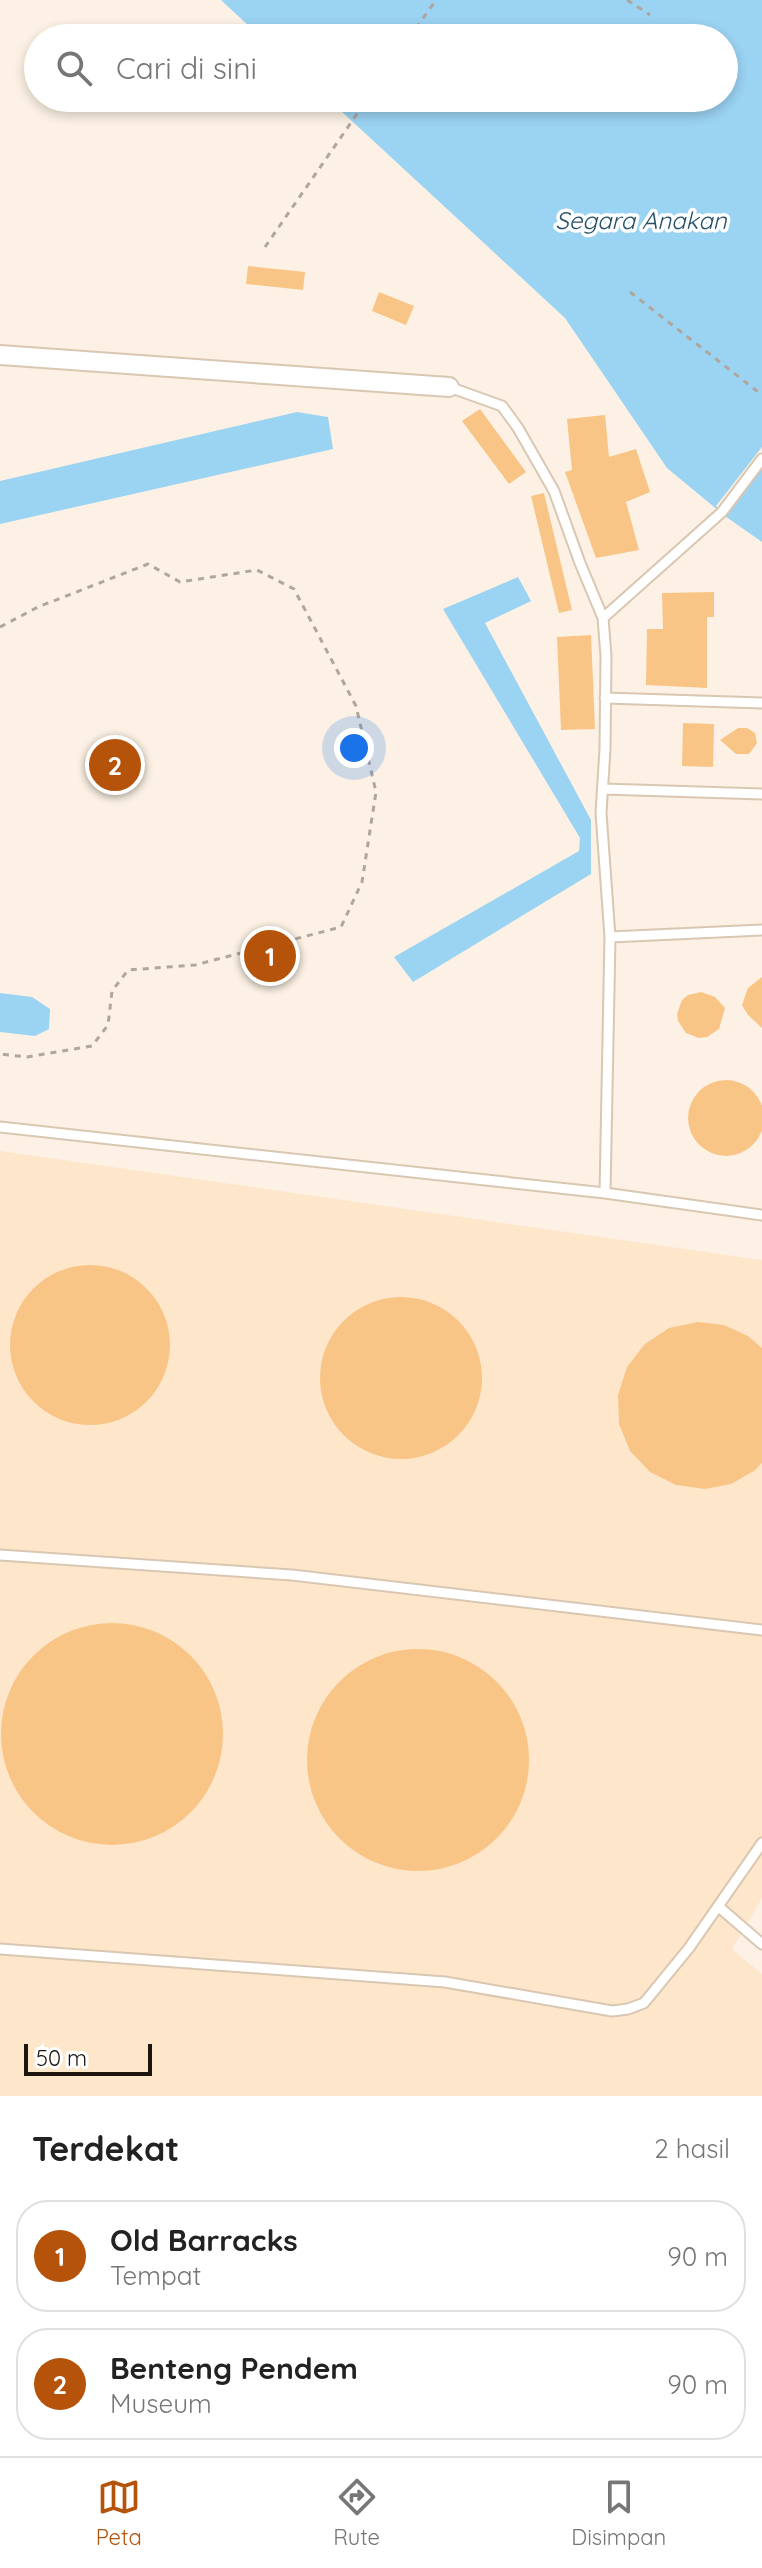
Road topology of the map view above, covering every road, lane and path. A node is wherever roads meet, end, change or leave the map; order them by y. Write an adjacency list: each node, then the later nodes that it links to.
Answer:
1 (436, 0): 4 (path)
2 (627, 0): 3 (path)
3 (650, 15)
4 (419, 24)
5 (358, 112): 6 (path)
6 (265, 247)
7 (630, 292): 10 (path)
8 (0, 355): 9 (street)
9 (449, 387): 12 (lane)
10 (762, 395)
11 (762, 459): 12 (lane)
12 (603, 618): 14 (lane)
13 (0, 627): 20 (path)
14 (605, 698): 15 (lane); 16 (lane)
15 (762, 703)
16 (603, 789): 17 (lane); 19 (lane)
17 (762, 794)
18 (762, 930): 19 (lane)
19 (610, 937): 22 (lane)
20 (0, 1054)
21 (0, 1127): 22 (lane)
22 (605, 1193): 23 (lane)
23 (762, 1215)
24 (0, 1555): 25 (lane)
25 (762, 1630)
26 (762, 1843): 27 (lane)
27 (719, 1907): 28 (lane); 29 (lane)
28 (762, 1944)
29 (0, 1949)

